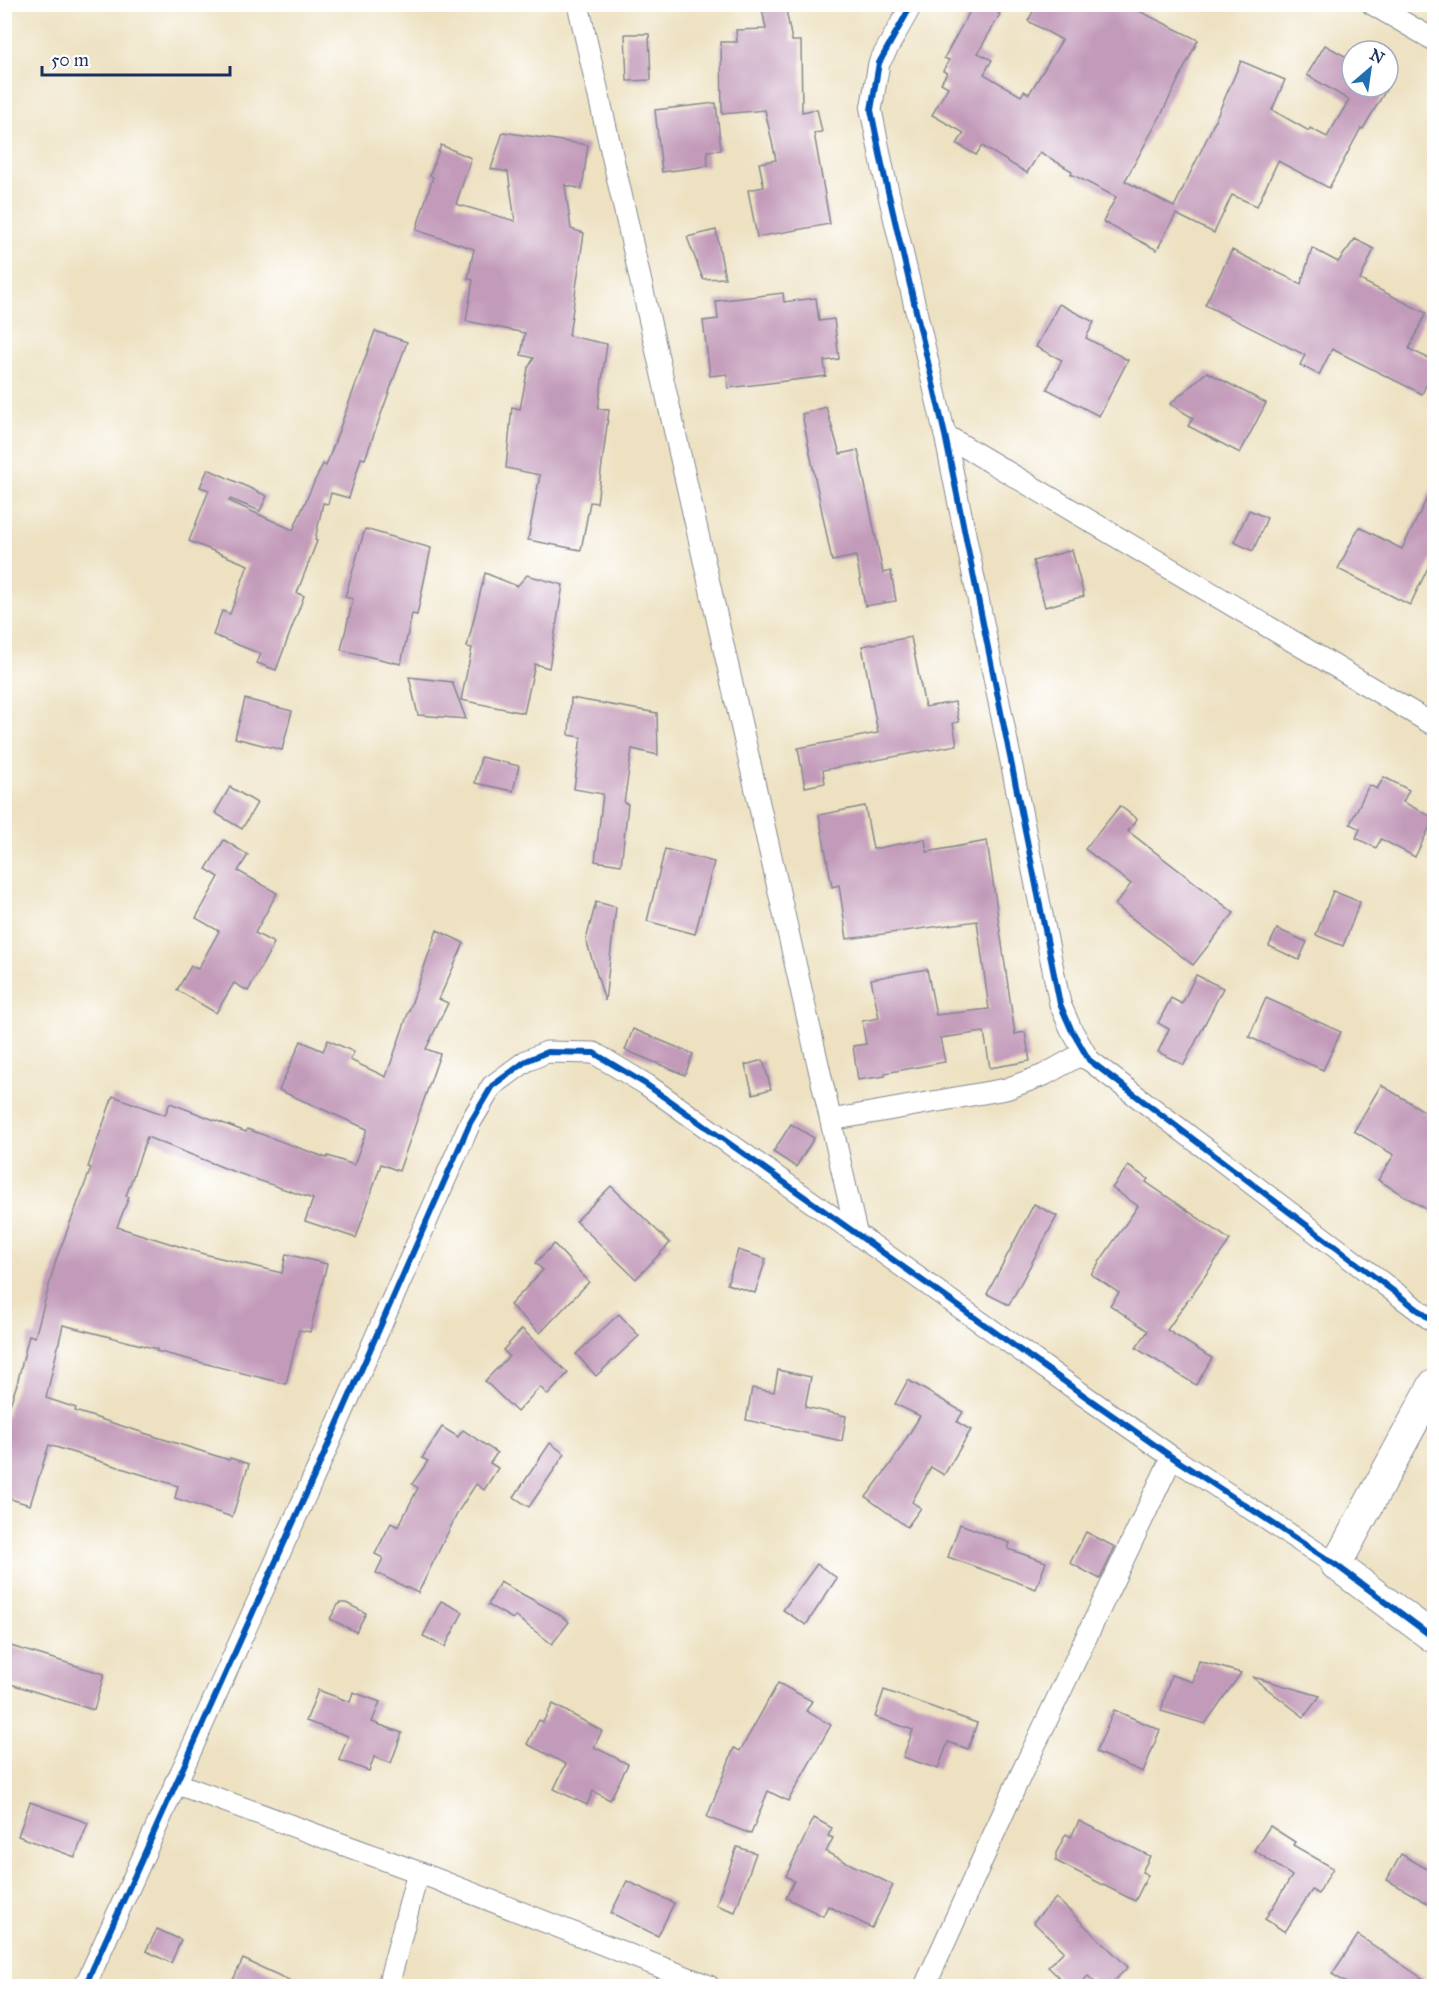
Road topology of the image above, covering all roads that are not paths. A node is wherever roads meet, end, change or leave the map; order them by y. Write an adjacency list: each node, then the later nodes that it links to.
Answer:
1 (578, 4): 8 (street)
2 (912, 4): 5 (street)
3 (1372, 4): 4 (street)
4 (1434, 40)
5 (945, 435): 6 (street); 7 (street)
6 (1434, 725)
7 (1089, 1060): 8 (street); 10 (street)
8 (831, 1120): 9 (street)
9 (856, 1232): 12 (street); 15 (street)
10 (1434, 1322)
11 (1434, 1384): 13 (street)
12 (1172, 1457): 13 (street); 20 (street)
13 (1336, 1565): 14 (street)
14 (1434, 1638)
15 (176, 1783): 16 (street); 17 (street)
16 (417, 1872): 18 (street); 19 (street)
17 (85, 1986)
18 (388, 1986)
19 (709, 1986)
20 (925, 1986)

